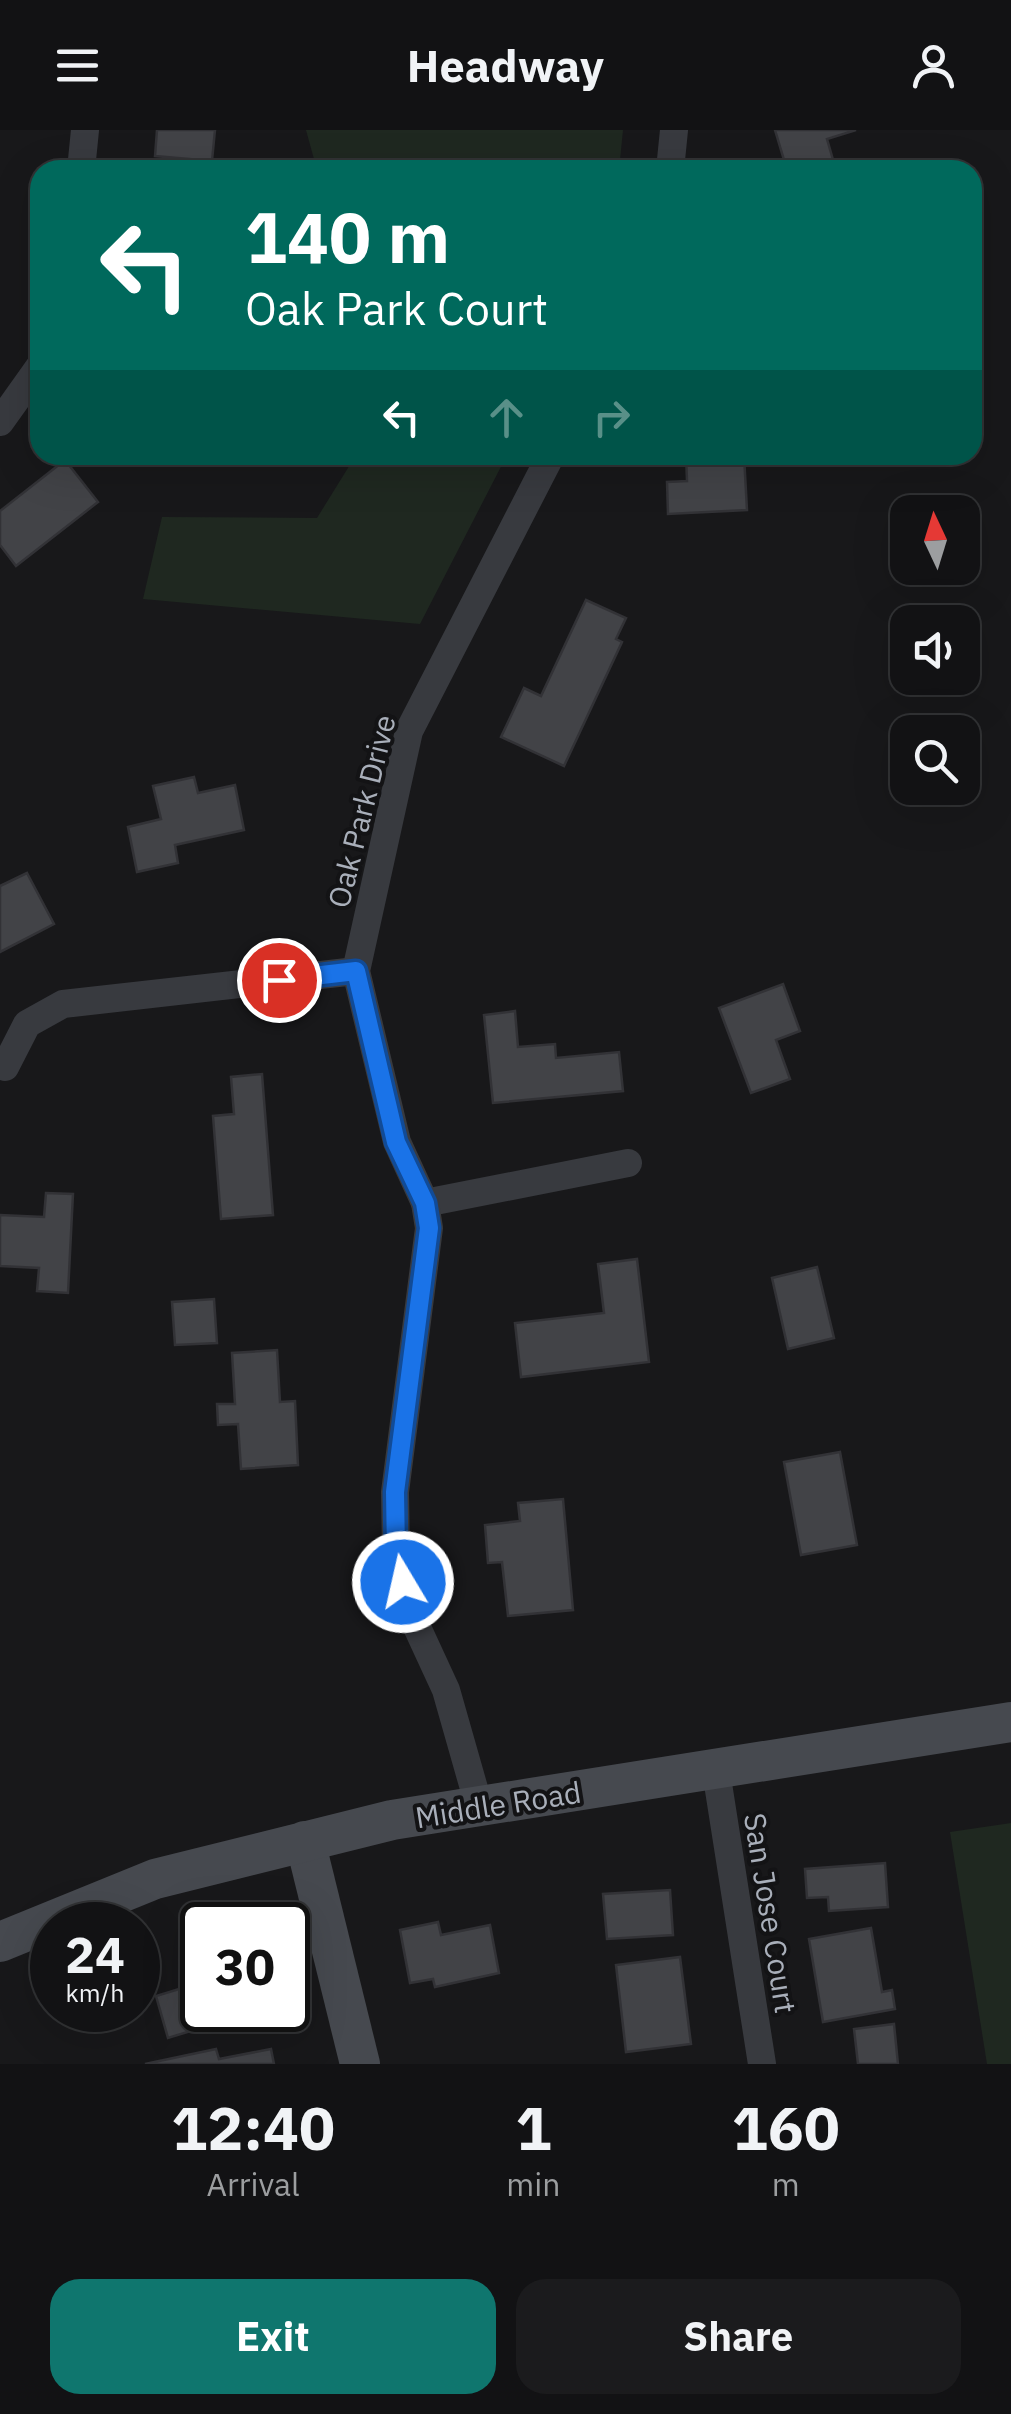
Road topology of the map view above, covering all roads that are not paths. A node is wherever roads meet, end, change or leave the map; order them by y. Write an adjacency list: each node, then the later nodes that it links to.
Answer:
1 (85, 130): 3 (street)
2 (674, 130): 4 (street)
3 (82, 160)
4 (671, 160)
5 (30, 380): 6 (street)
6 (0, 422)
7 (546, 465): 8 (street, Oak Park Drive)
8 (356, 971): 9 (street); 11 (street, Oak Park Drive)
9 (5, 1067)
10 (628, 1164): 11 (street)
11 (425, 1203): 14 (street, Oak Park Drive)
12 (1011, 1722): 13 (main road, Middle Road)
13 (716, 1771): 14 (main road, Middle Road); 18 (street, San Jose Court)
14 (479, 1806): 15 (main road, Middle Road)
15 (305, 1841): 16 (main road, Middle Road); 17 (main road)
16 (0, 1942)
17 (360, 2064)
18 (762, 2064)

